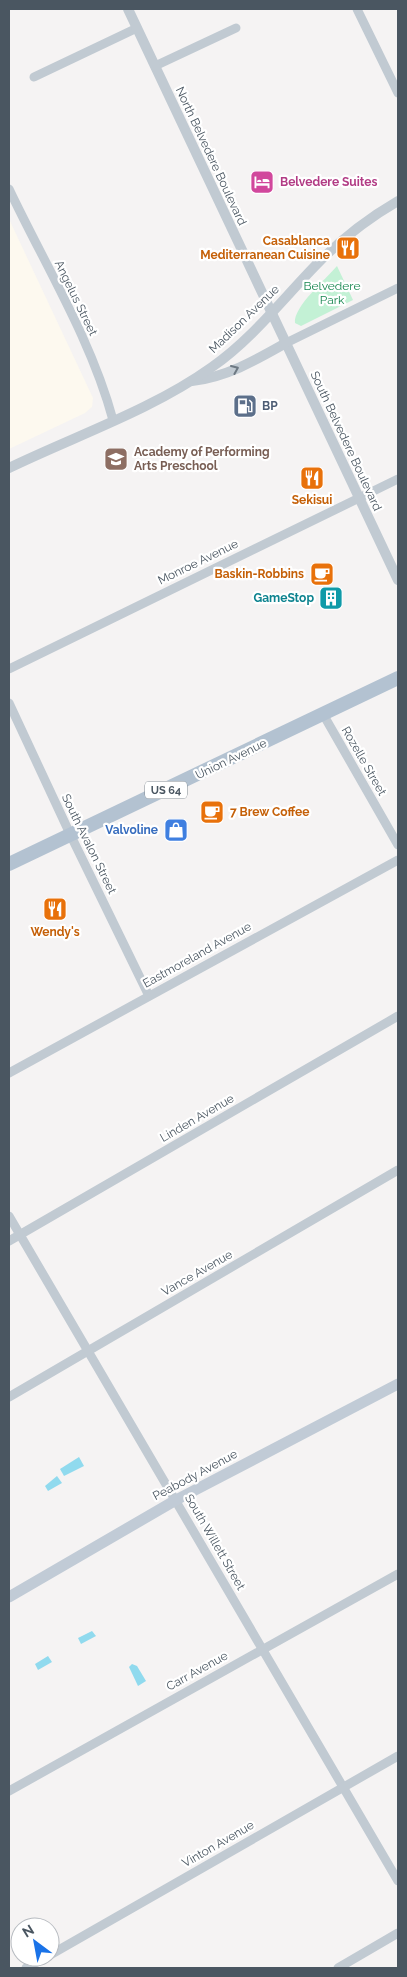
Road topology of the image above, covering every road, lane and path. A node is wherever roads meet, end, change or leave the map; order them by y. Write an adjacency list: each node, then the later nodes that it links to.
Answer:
1 (128, 9): 3 (street, North Belvedere Boulevard)
2 (357, 9): 7 (street)
3 (137, 28): 5 (street, North Belvedere Boulevard); 6 (street)
4 (236, 28): 5 (street)
5 (155, 66): 11 (street, North Belvedere Boulevard)
6 (34, 77)
7 (398, 94)
8 (9, 189): 14 (street, Angelus Street)
9 (398, 201): 11 (street, Madison Avenue)
10 (398, 288): 12 (street)
11 (271, 312): 12 (street, South Belvedere Boulevard); 13 (street, Madison Avenue)
12 (286, 343): 13 (street, one-way to 12); 17 (street, South Belvedere Boulevard)
13 (188, 382): 14 (street, Madison Avenue)
14 (113, 420): 15 (street, Madison Avenue)
15 (9, 468)
16 (398, 479): 17 (street, Monroe Avenue)
17 (359, 498): 18 (street, South Belvedere Boulevard); 19 (street, Monroe Avenue)
18 (398, 580)
19 (9, 669)
20 (398, 678): 22 (main road, Union Avenue / US 64)
21 (9, 703): 23 (street, South Avalon Street)
22 (323, 714): 23 (main road, Union Avenue / US 64); 24 (street, Rozelle Street)
23 (71, 836): 26 (main road, Union Avenue / US 64); 27 (street, South Avalon Street)
24 (398, 845)
25 (398, 860): 27 (street, Eastmoreland Avenue)
26 (9, 864)
27 (149, 996): 29 (street, Eastmoreland Avenue)
28 (398, 1016): 32 (street, Linden Avenue)
29 (9, 1073)
30 (398, 1170): 34 (street, Vance Avenue)
31 (9, 1216): 32 (street, South Willett Street)
32 (20, 1235): 33 (street, Linden Avenue); 34 (street, South Willett Street)
33 (9, 1241)
34 (88, 1352): 36 (street, Vance Avenue); 37 (street, South Willett Street)
35 (398, 1384): 37 (main road, Peabody Avenue)
36 (9, 1397)
37 (176, 1500): 39 (main road, Peabody Avenue); 40 (street, South Willett Street)
38 (398, 1574): 40 (street, Carr Avenue)
39 (9, 1597)
40 (263, 1648): 42 (street, South Willett Street); 43 (street, Carr Avenue)
41 (398, 1756): 42 (street, Vinton Avenue)
42 (344, 1786): 44 (street, South Willett Street); 46 (street, Vinton Avenue)
43 (9, 1791)
44 (398, 1881)
45 (398, 1933): 47 (street)
46 (60, 1948)
47 (338, 1968)

